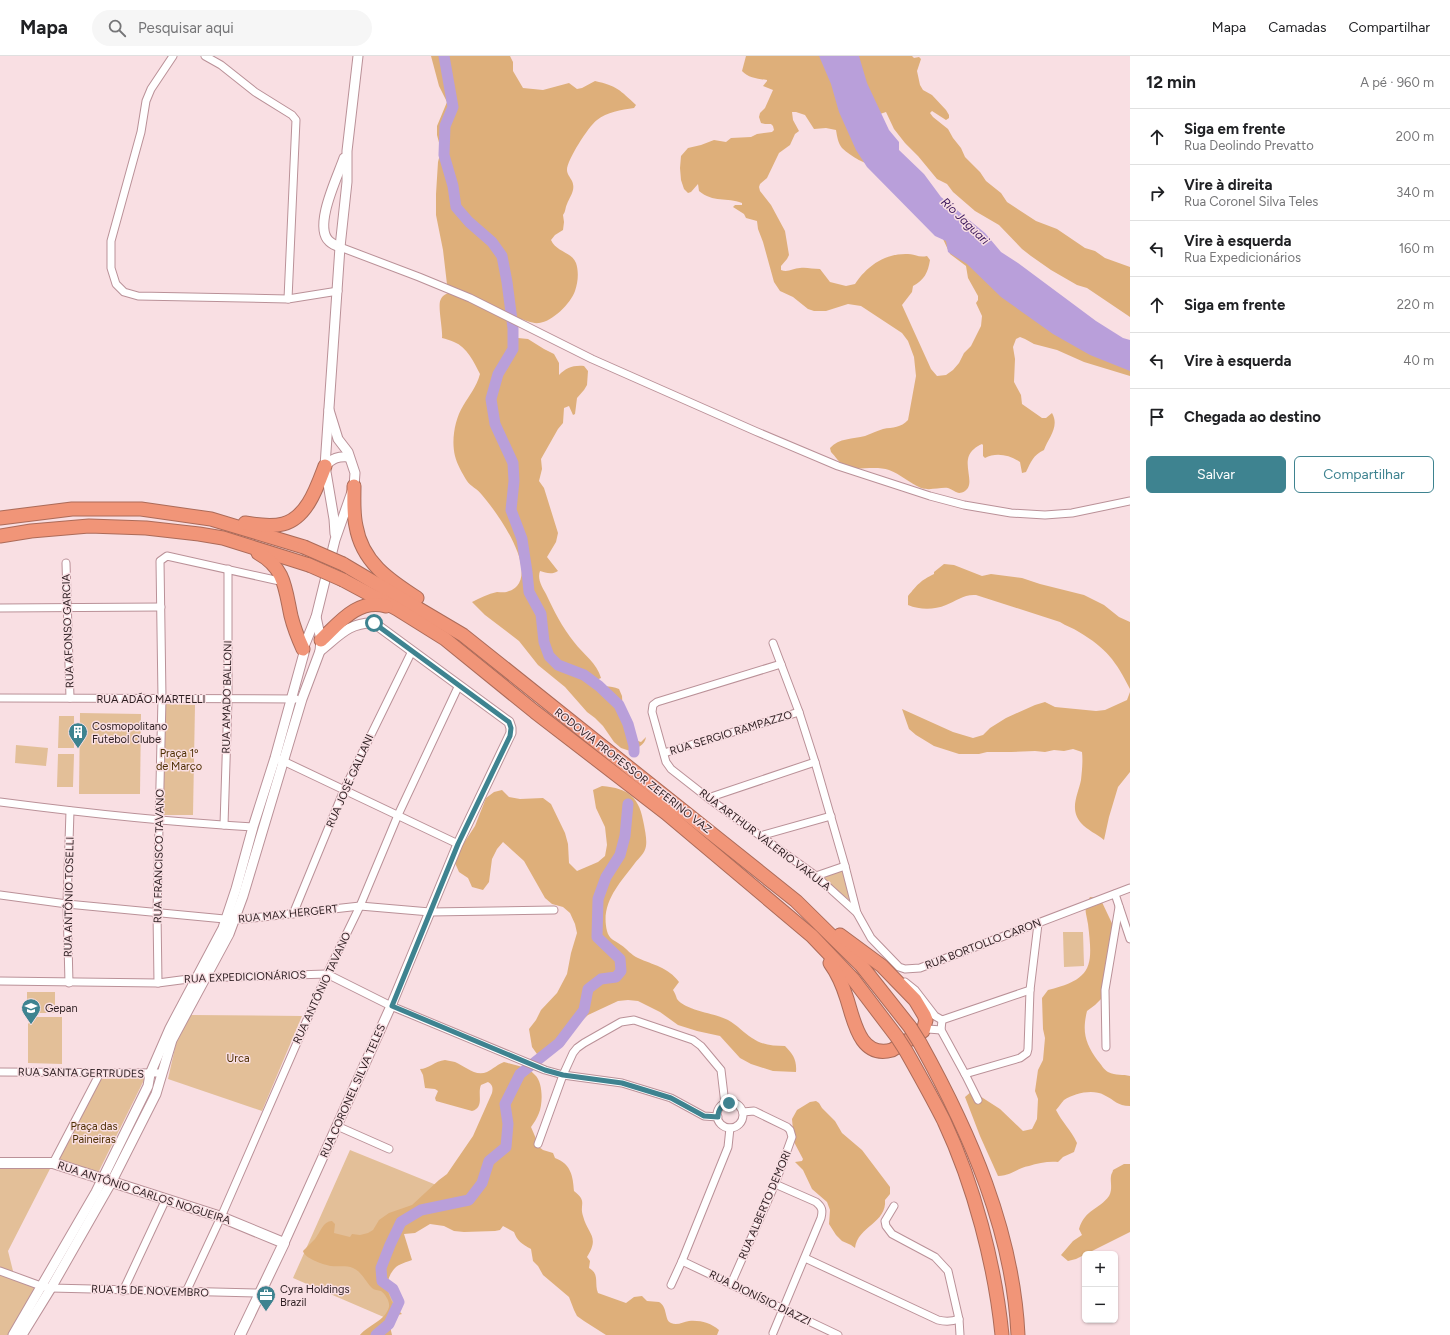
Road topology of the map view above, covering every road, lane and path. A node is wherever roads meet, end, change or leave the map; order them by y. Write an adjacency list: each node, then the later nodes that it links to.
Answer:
1 (173, 56): 7 (street)
2 (205, 56): 7 (street)
3 (358, 56): 4 (street)
4 (347, 151): 5 (street); 5 (street)
5 (340, 247): 6 (street); 12 (street)
6 (338, 291): 7 (street); 8 (street)
7 (288, 299)
8 (329, 410): 9 (street); 10 (street)
9 (349, 457): 10 (street); 11 (street)
10 (325, 466): 14 (highway); 16 (street)
11 (354, 486): 16 (street); 27 (highway)
12 (1130, 501)
13 (0, 518): 14 (highway, RODOVIA PROFESSOR ZEFERINO VAZ)
14 (211, 518): 27 (highway, RODOVIA PROFESSOR ZEFERINO VAZ, bridge)
15 (0, 536): 17 (highway, RODOVIA PROFESSOR ZEFERINO VAZ)
16 (335, 540): 26 (street)
17 (241, 543): 18 (highway, RODOVIA PROFESSOR ZEFERINO VAZ); 21 (highway)
18 (271, 552): 25 (highway, RODOVIA PROFESSOR ZEFERINO VAZ, bridge); 29 (highway)
19 (66, 563): 22 (street, RUA AFONSO GARCIA)
20 (228, 570): 21 (street); 23 (street, RUA FRANCISCO TAVANO); 37 (street, RUA AMADO BALLONI)
21 (284, 582): 29 (highway)
22 (67, 607): 23 (street); 24 (street); 35 (street, RUA AFONSO GARCIA)
23 (161, 607): 36 (street, RUA FRANCISCO TAVANO)
24 (0, 608)
25 (397, 609): 30 (highway); 72 (highway, RODOVIA PROFESSOR ZEFERINO VAZ)
26 (316, 617): 29 (street); 30 (street)
27 (463, 635): 60 (highway, RODOVIA PROFESSOR ZEFERINO VAZ)
28 (773, 643): 32 (street)
29 (304, 648): 30 (street); 38 (street)
30 (320, 649): 31 (street); 39 (street)
31 (412, 651): 33 (street); 44 (street, RUA JOSÉ GALLANI)
32 (781, 664): 40 (street); 41 (street)
33 (459, 686): 48 (street, RUA ANTÔNIO TAVANO); 54 (street, RUA CORONEL SILVA TELES)
34 (0, 698): 35 (street, RUA ADÃO MARTELLI)
35 (70, 698): 36 (street, RUA ADÃO MARTELLI)
36 (162, 698): 37 (street, RUA ADÃO MARTELLI); 50 (street, RUA FRANCISCO TAVANO)
37 (228, 699): 38 (street, RUA ADÃO MARTELLI); 51 (street, RUA AMADO BALLONI)
38 (292, 699): 39 (street, RUA ADÃO MARTELLI); 42 (street)
39 (302, 699): 42 (street)
40 (799, 712): 41 (street, RUA SERGIO RAMPAZZO); 43 (street)
41 (664, 753): 45 (street, RUA ARTHUR VALERIO VAKULA)
42 (279, 759): 44 (street); 52 (street); 70 (street)
43 (815, 762): 45 (street); 49 (street)
44 (344, 790): 48 (street); 68 (street, RUA JOSÉ GALLANI)
45 (708, 798): 53 (street, RUA ARTHUR VALERIO VAKULA)
46 (0, 802): 47 (street)
47 (70, 811): 50 (street); 61 (street, RUA ANTÔNIO TOSELLI)
48 (398, 815): 54 (street); 62 (street, RUA ANTÔNIO TAVANO)
49 (830, 816): 53 (street); 55 (street)
50 (159, 820): 51 (street); 66 (street, RUA FRANCISCO TAVANO)
51 (224, 825): 52 (street)
52 (253, 827): 69 (street)
53 (760, 836): 56 (street, RUA ARTHUR VALERIO VAKULA)
54 (458, 844): 65 (street, RUA CORONEL SILVA TELES)
55 (845, 866): 56 (street); 67 (street)
56 (816, 876): 67 (street, RUA ARTHUR VALERIO VAKULA)
57 (1130, 888): 58 (street, RUA BORTOLLO CARON)
58 (1114, 894): 63 (street); 71 (street, RUA BORTOLLO CARON)
59 (0, 895): 61 (street, RUA MAX HERGERT)
60 (796, 900): 74 (highway); 84 (highway, RODOVIA PROFESSOR ZEFERINO VAZ, bridge)
61 (67, 904): 66 (street, RUA MAX HERGERT); 78 (street, RUA ANTÔNIO TOSELLI)
62 (360, 906): 65 (street, RUA MAX HERGERT); 68 (street, RUA MAX HERGERT); 75 (street, RUA ANTÔNIO TAVANO)
63 (1119, 907): 73 (street); 85 (street)
64 (554, 910): 65 (street, RUA MAX HERGERT)
65 (430, 912): 81 (street, RUA CORONEL SILVA TELES)
66 (157, 913): 69 (street, RUA MAX HERGERT); 79 (street, RUA FRANCISCO TAVANO)
67 (857, 913): 71 (street, RUA BORTOLLO CARON)
68 (293, 914): 70 (street, RUA MAX HERGERT)
69 (225, 920): 70 (street, RUA MAX HERGERT); 76 (street)
70 (235, 920): 76 (street)
71 (1038, 924): 80 (street)
72 (812, 936): 84 (highway); 126 (highway, RODOVIA PROFESSOR ZEFERINO VAZ, bridge)
73 (1130, 939)
74 (882, 966): 82 (street); 84 (highway)
75 (327, 974): 76 (street, RUA EXPEDICIONÁRIOS); 81 (street, RUA EXPEDICIONÁRIOS); 106 (street, RUA ANTÔNIO TAVANO)
76 (201, 978): 79 (street, RUA EXPEDICIONÁRIOS); 88 (street); 89 (street)
77 (0, 981): 78 (street, RUA EXPEDICIONÁRIOS)
78 (69, 983): 79 (street, RUA EXPEDICIONÁRIOS)
79 (158, 983)
80 (1030, 990): 82 (street); 90 (street)
81 (392, 1006): 91 (street, RUA EXPEDICIONÁRIOS); 96 (street, RUA CORONEL SILVA TELES)
82 (942, 1020): 83 (street)
83 (941, 1030): 84 (street); 90 (street)
84 (922, 1037): 127 (highway, RODOVIA PROFESSOR ZEFERINO VAZ)
85 (1106, 1047)
86 (0, 1072): 87 (street, RUA SANTA GERTRUDES)
87 (100, 1073): 89 (street, RUA SANTA GERTRUDES); 101 (street)
88 (162, 1073): 89 (street, RUA SANTA GERTRUDES); 102 (street)
89 (150, 1074): 102 (street)
90 (965, 1074): 92 (street)
91 (563, 1075): 93 (street); 95 (street, RUA EXPEDICIONÁRIOS); 98 (street)
92 (978, 1100)
93 (725, 1104): 94 (street); 95 (street)
94 (743, 1112): 97 (street); 103 (street, RUA ALBERTO DEMORI)
95 (718, 1117): 97 (street)
96 (338, 1126): 99 (street); 107 (street, RUA CORONEL SILVA TELES)
97 (730, 1128): 109 (street)
98 (538, 1144)
99 (389, 1149)
100 (0, 1163): 101 (main road, RUA ANTÔNIO CARLOS NOGUEIRA)
101 (54, 1163): 102 (main road, RUA ANTÔNIO CARLOS NOGUEIRA)
102 (107, 1180): 104 (main road, RUA ANTÔNIO CARLOS NOGUEIRA); 113 (street); 114 (street)
103 (775, 1184): 108 (street); 111 (street, RUA ALBERTO DEMORI)
104 (166, 1199): 106 (main road, RUA ANTÔNIO CARLOS NOGUEIRA); 115 (street)
105 (894, 1206): 119 (street)
106 (221, 1217): 107 (main road, RUA ANTÔNIO CARLOS NOGUEIRA); 116 (street, RUA ANTÔNIO TAVANO)
107 (284, 1243): 117 (main road, RUA CORONEL SILVA TELES)
108 (805, 1258): 118 (street); 119 (street)
109 (682, 1261): 111 (street, RUA DIONÍSIO DIAZZI); 112 (street)
110 (0, 1271): 113 (street, RUA 15 DE NOVEMBRO)
111 (731, 1284): 118 (street, RUA DIONÍSIO DIAZZI)
112 (670, 1285)
113 (41, 1286): 114 (street, RUA 15 DE NOVEMBRO); 121 (street)
114 (51, 1288): 115 (street, RUA 15 DE NOVEMBRO); 122 (street)
115 (123, 1291): 116 (street, RUA 15 DE NOVEMBRO)
116 (186, 1292): 117 (street, RUA 15 DE NOVEMBRO)
117 (259, 1294): 123 (main road, RUA CORONEL SILVA TELES)
118 (783, 1310): 120 (street); 124 (street, RUA DIONÍSIO DIAZZI)
119 (959, 1319): 125 (street)
120 (773, 1333)
121 (13, 1335)
122 (22, 1335)
123 (240, 1335)
124 (838, 1335)
125 (960, 1335)
126 (1002, 1335)
127 (1018, 1335)

